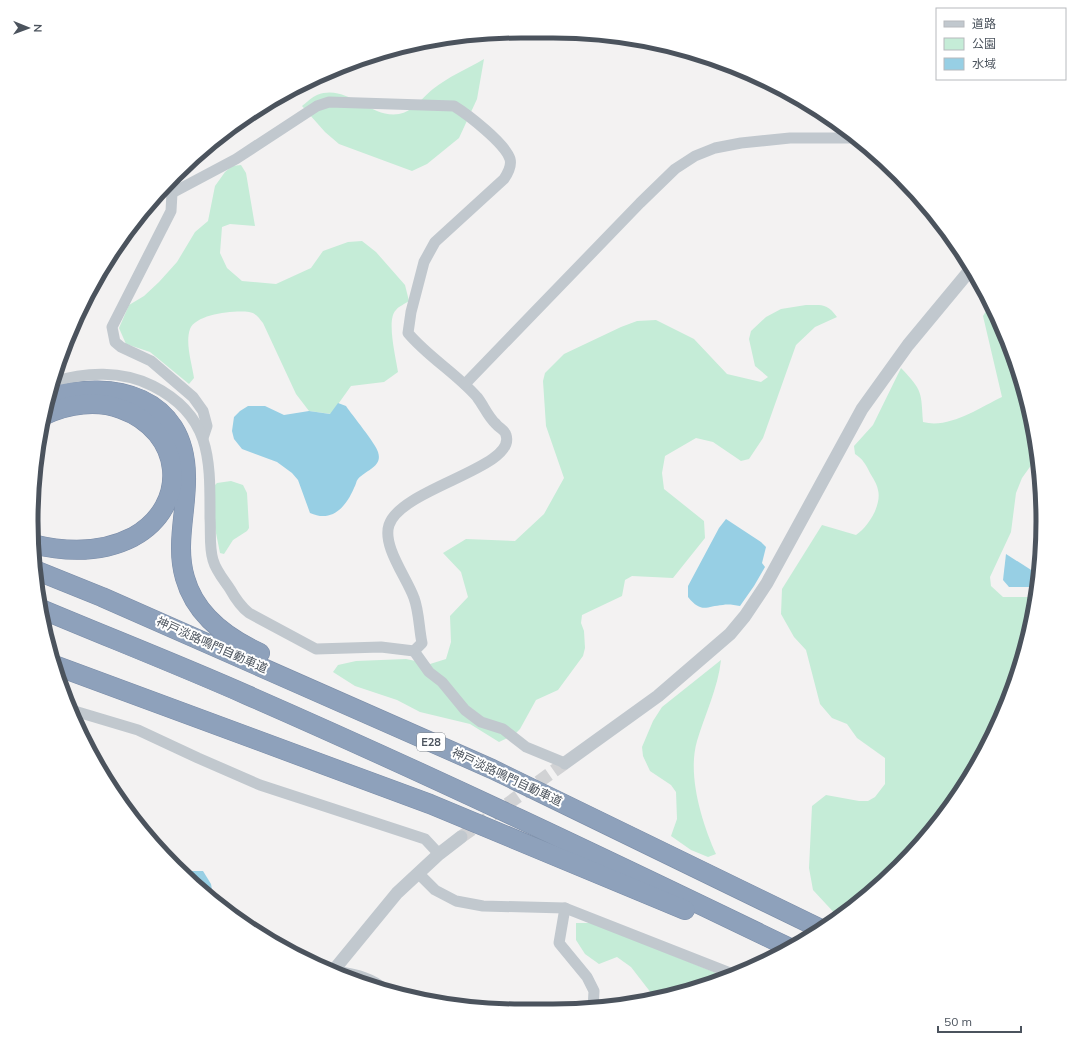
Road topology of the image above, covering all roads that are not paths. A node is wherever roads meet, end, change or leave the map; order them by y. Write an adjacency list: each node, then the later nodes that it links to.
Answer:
1 (847, 138): 6 (street)
2 (171, 188): 3 (street)
3 (172, 193): 6 (street); 9 (street)
4 (967, 274): 16 (street)
5 (59, 380): 9 (street)
6 (465, 384): 13 (street)
7 (54, 396): 18 (highway)
8 (50, 413): 10 (highway)
9 (203, 438): 13 (street)
10 (39, 545)
11 (41, 572): 18 (highway, 神戸淡路鳴門自動車道 / E28)
12 (46, 611): 23 (highway)
13 (414, 651): 16 (street)
14 (61, 668): 24 (highway)
15 (78, 712): 19 (street)
16 (565, 763)
17 (462, 837): 19 (street)
18 (655, 847): 22 (highway, 神戸淡路鳴門自動車道 / E28)
19 (439, 854): 20 (street)
20 (418, 873): 21 (street); 25 (street)
21 (565, 908): 26 (street); 29 (street)
22 (815, 926)
23 (783, 945)
24 (777, 948)
25 (336, 967)
26 (726, 971)
27 (359, 975): 28 (street)
28 (376, 981)
29 (594, 1002)

